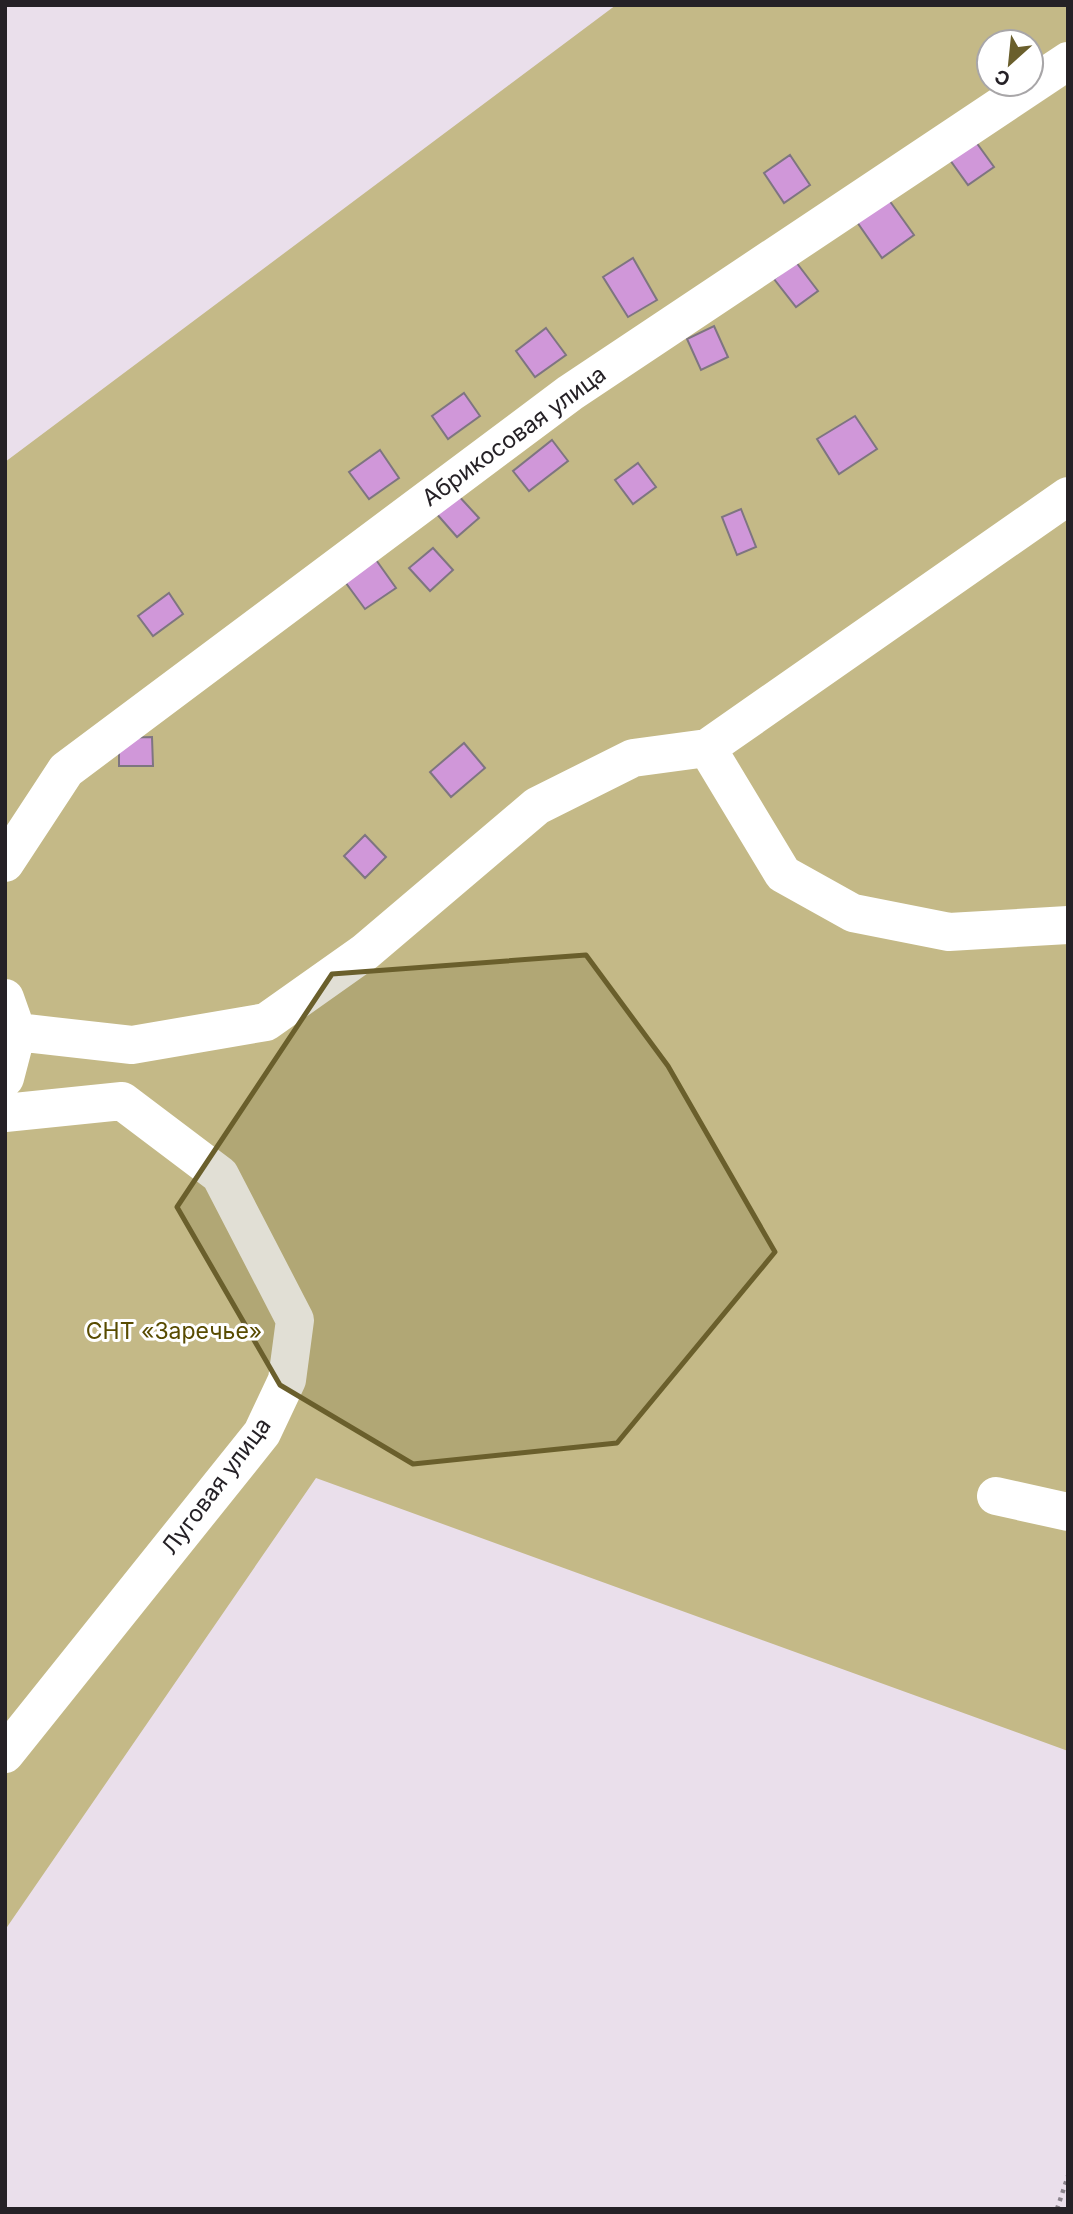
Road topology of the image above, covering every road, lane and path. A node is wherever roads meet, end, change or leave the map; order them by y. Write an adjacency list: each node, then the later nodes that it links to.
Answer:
1 (1068, 61): 4 (street, Абрикосовая улица)
2 (1068, 496): 3 (street)
3 (707, 748): 5 (street); 6 (street)
4 (5, 863)
5 (1068, 925)
6 (11, 1015): 7 (street)
7 (5, 1077)
8 (5, 1113): 11 (street, Луговая улица)
9 (996, 1496): 10 (street)
10 (1068, 1512)
11 (5, 1754)
12 (1068, 2176): 13 (path)
13 (1057, 2209)

